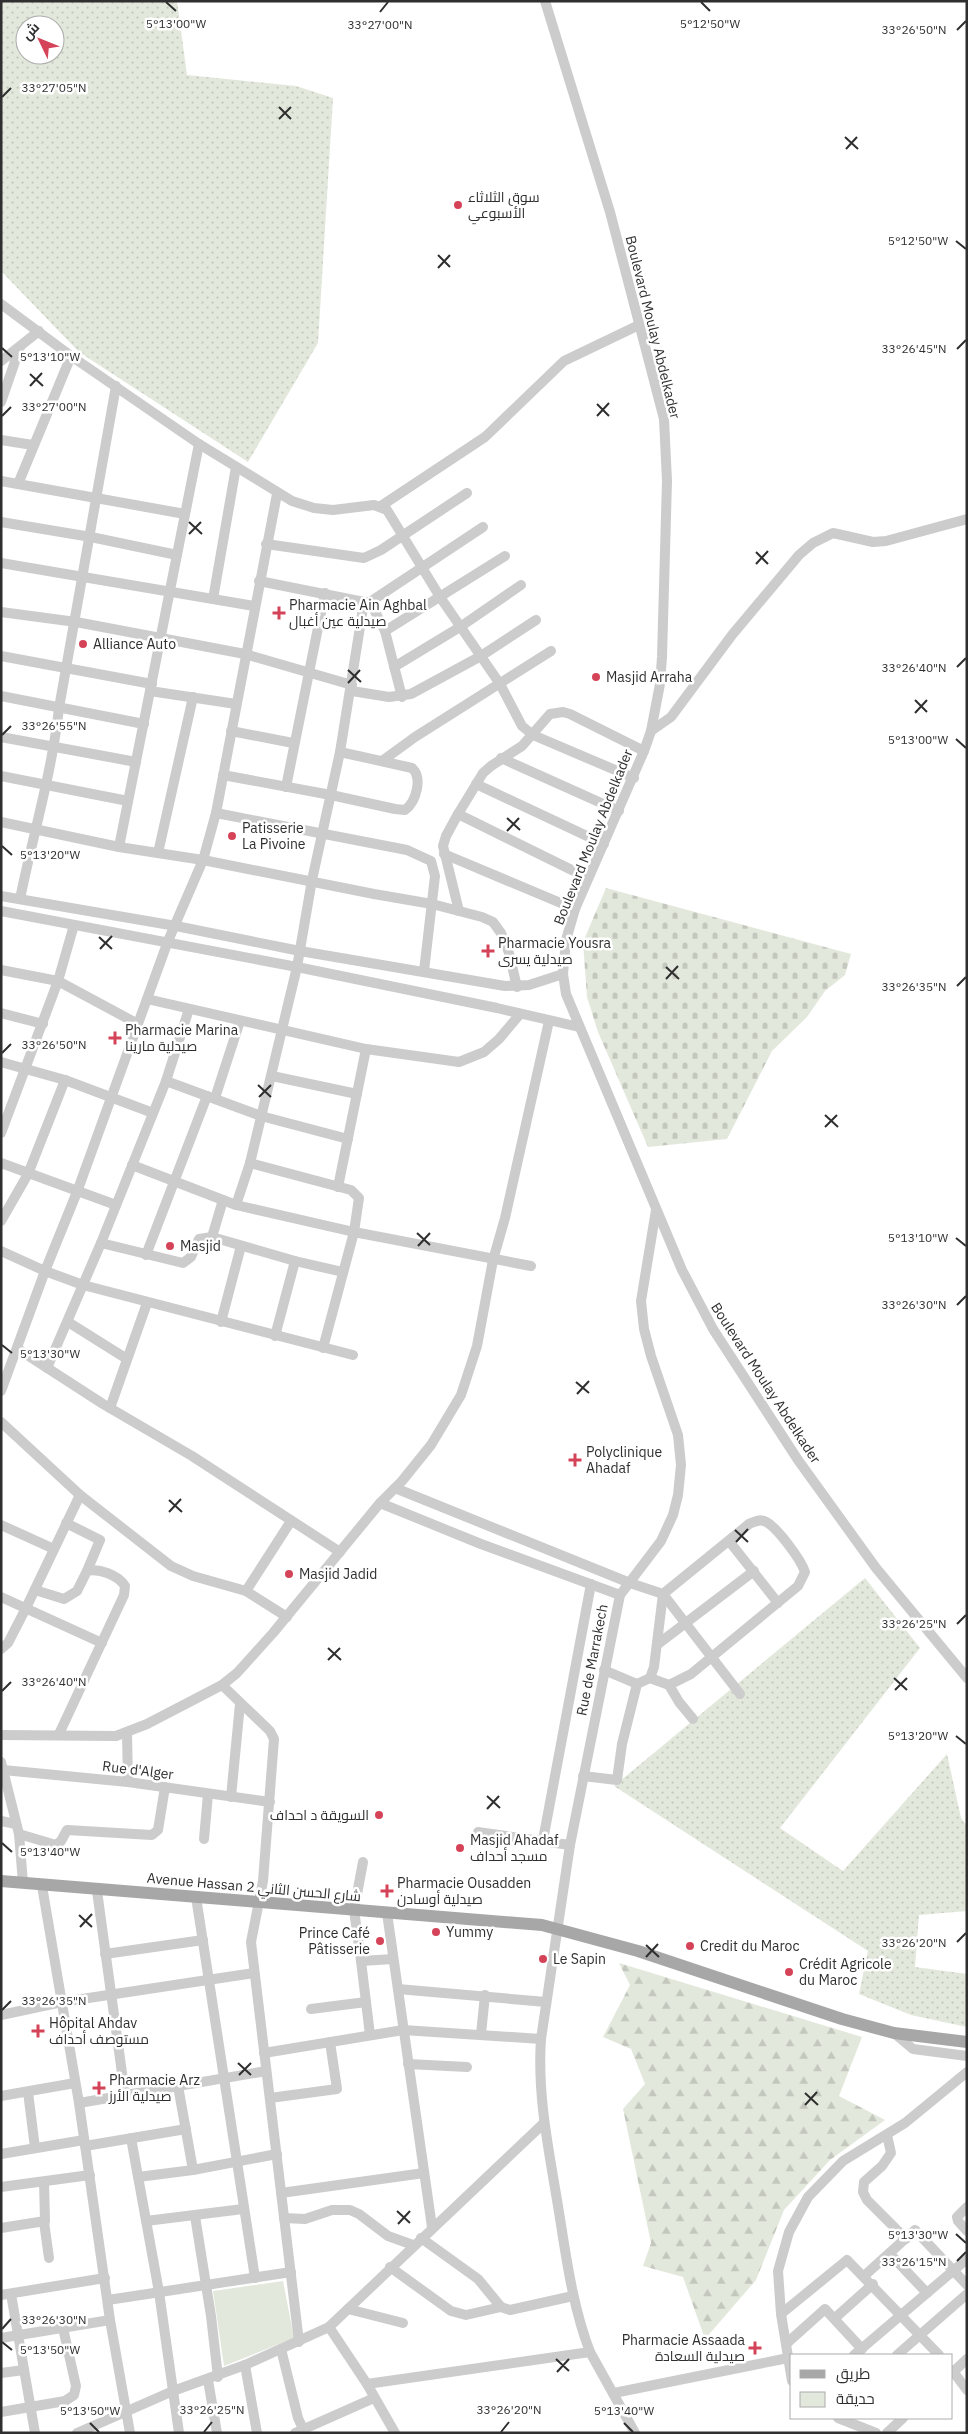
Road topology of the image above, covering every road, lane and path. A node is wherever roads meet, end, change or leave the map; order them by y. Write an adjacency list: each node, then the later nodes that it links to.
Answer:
1 (545, 1): 3 (street, Boulevard Moulay Abdelkader)
2 (1, 304): 4 (street)
3 (638, 325): 19 (street); 64 (street, Boulevard Moulay Abdelkader)
4 (39, 331): 5 (street); 6 (street)
5 (20, 347): 7 (street); 9 (street)
6 (71, 356): 8 (street); 12 (street)
7 (1, 361)
8 (116, 386): 11 (street); 18 (street)
9 (1, 402)
10 (1, 440): 12 (street)
11 (199, 444): 13 (street); 20 (street)
12 (33, 445): 15 (street)
13 (236, 467): 17 (street); 37 (street)
14 (1, 481): 15 (street)
15 (18, 484): 18 (street)
16 (468, 492): 24 (street)
17 (277, 494): 19 (street); 26 (street)
18 (96, 500): 20 (street); 25 (street)
19 (381, 506): 24 (street)
20 (185, 514): 27 (street)
21 (967, 519): 64 (street)
22 (1, 522): 25 (street)
23 (482, 527): 30 (street)
24 (404, 534): 26 (street); 30 (street)
25 (91, 537): 27 (street); 31 (street)
26 (266, 544): 32 (street)
27 (177, 555): 34 (street)
28 (505, 556): 36 (street)
29 (1, 563): 31 (street)
30 (422, 568): 36 (street); 38 (street)
31 (83, 578): 34 (street); 42 (street)
32 (259, 581): 35 (street); 39 (street)
33 (521, 585): 43 (street)
34 (170, 593): 37 (street); 45 (street)
35 (324, 593): 38 (street); 52 (street)
36 (440, 597): 43 (street); 44 (street)
37 (212, 599): 39 (street)
38 (367, 602): 44 (street); 55 (street)
39 (254, 606): 47 (street)
40 (1, 612): 42 (street)
41 (536, 620): 49 (street)
42 (76, 622): 45 (street); 50 (street)
43 (460, 628): 49 (street); 51 (street)
44 (384, 631): 51 (street)
45 (162, 637): 47 (street); 54 (street)
46 (551, 651): 53 (street)
47 (245, 654): 52 (street); 59 (street)
48 (1, 656): 50 (street)
49 (481, 656): 53 (street); 58 (street)
50 (68, 667): 54 (street); 60 (street)
51 (394, 667): 58 (street)
52 (308, 672): 55 (street); 66 (street)
53 (500, 684): 63 (street); 71 (street)
54 (151, 688): 57 (street); 61 (street)
55 (352, 688): 58 (street); 69 (street)
56 (1, 696): 60 (street)
57 (192, 697): 59 (street); 89 (street)
58 (402, 697)
59 (236, 704): 62 (street)
60 (59, 708): 61 (street); 67 (street)
61 (144, 724): 72 (street)
62 (231, 731): 66 (street); 73 (street)
63 (528, 731): 68 (street); 70 (street); 75 (street)
64 (650, 731): 68 (street, Boulevard Moulay Abdelkader)
65 (1, 737): 67 (street)
66 (293, 743): 78 (street)
67 (55, 747): 72 (street); 76 (street)
68 (644, 751): 75 (street, Boulevard Moulay Abdelkader)
69 (340, 752): 71 (street); 79 (street)
70 (501, 758): 77 (street); 81 (street)
71 (382, 761): 79 (street)
72 (136, 762): 80 (street)
73 (222, 775): 78 (street); 82 (street)
74 (1, 776): 76 (street)
75 (634, 778): 81 (street, Boulevard Moulay Abdelkader)
76 (46, 784): 80 (street); 85 (street)
77 (476, 784): 83 (street); 87 (street)
78 (286, 787): 79 (street)
79 (331, 795): 86 (street)
80 (128, 801): 88 (street)
81 (619, 811): 87 (street, Boulevard Moulay Abdelkader)
82 (216, 813): 86 (street); 91 (street)
83 (458, 814): 90 (street); 92 (street)
84 (1, 822): 85 (street)
85 (34, 829): 88 (street); 95 (street)
86 (322, 835): 93 (street); 96 (street)
87 (604, 844): 92 (street, Boulevard Moulay Abdelkader)
88 (119, 847): 89 (street)
89 (158, 853): 91 (street)
90 (444, 854): 97 (street); 99 (street)
91 (203, 860): 93 (street); 101 (street)
92 (588, 878): 97 (street, Boulevard Moulay Abdelkader)
93 (312, 880): 96 (street); 103 (street)
94 (1, 896): 95 (street)
95 (20, 899): 101 (street)
96 (432, 904): 99 (street); 106 (street)
97 (575, 909): 107 (street, Boulevard Moulay Abdelkader)
98 (1, 911): 100 (street)
99 (459, 911): 109 (street)
100 (74, 926): 102 (street); 108 (street)
101 (176, 926): 102 (street); 103 (street)
102 (168, 941): 104 (street); 110 (street)
103 (300, 951): 104 (street); 106 (street)
104 (297, 967): 113 (street); 119 (street)
105 (1, 970): 108 (street)
106 (424, 971): 109 (street)
107 (563, 974): 109 (street); 118 (street, Boulevard Moulay Abdelkader)
108 (58, 981): 116 (street); 117 (street)
109 (517, 987)
110 (147, 999): 111 (street); 117 (street)
111 (188, 1010): 114 (street); 125 (street)
112 (1, 1013): 116 (street)
113 (520, 1014): 115 (street); 120 (street)
114 (240, 1020): 119 (street); 128 (street)
115 (549, 1021): 118 (street); 151 (street)
116 (43, 1024): 122 (street)
117 (138, 1024): 127 (street)
118 (579, 1027): 143 (street, Boulevard Moulay Abdelkader)
119 (281, 1031): 120 (street); 123 (street)
120 (366, 1049): 126 (street)
121 (1, 1062): 122 (street)
122 (27, 1068): 124 (street); 131 (street)
123 (272, 1076): 126 (street); 130 (street)
124 (65, 1080): 127 (street); 136 (street)
125 (166, 1081): 128 (street); 129 (street)
126 (357, 1094): 132 (street)
127 (112, 1096): 129 (street); 139 (street)
128 (211, 1097): 130 (street); 137 (street)
129 (154, 1113): 135 (street)
130 (261, 1116): 132 (street); 134 (street)
131 (1, 1132)
132 (348, 1139): 138 (street)
133 (1, 1163): 136 (street)
134 (250, 1163): 138 (street); 142 (street)
135 (132, 1165): 137 (street); 141 (street)
136 (28, 1174): 139 (street); 144 (street)
137 (175, 1180): 140 (street); 150 (street)
138 (338, 1187): 145 (street)
139 (77, 1192): 141 (street); 154 (street)
140 (223, 1200): 142 (street); 146 (street)
141 (116, 1205): 147 (street)
142 (236, 1205): 145 (street)
143 (656, 1209): 180 (street, Rue de Marrakech); 197 (street, Boulevard Moulay Abdelkader)
144 (1, 1221)
145 (354, 1232): 151 (street); 155 (street)
146 (212, 1237): 148 (street); 150 (street)
147 (101, 1243): 150 (street); 156 (street)
148 (241, 1246): 152 (street); 159 (street)
149 (1, 1251): 154 (street)
150 (146, 1254)
151 (493, 1260): 153 (street); 169 (street)
152 (295, 1261): 155 (street); 160 (street)
153 (531, 1266)
154 (45, 1271): 156 (street); 162 (street)
155 (343, 1272): 161 (street)
156 (83, 1285): 157 (street); 158 (street)
157 (147, 1303): 159 (street); 164 (street)
158 (68, 1322): 164 (street); 165 (street)
159 (221, 1322): 160 (street)
160 (275, 1336): 161 (street)
161 (323, 1348): 163 (street)
162 (18, 1349): 165 (street); 166 (street)
163 (353, 1356)
164 (126, 1359): 167 (street)
165 (47, 1368): 167 (street)
166 (1, 1391)
167 (110, 1408): 172 (street)
168 (1, 1422): 170 (street)
169 (394, 1488): 171 (street); 180 (street)
170 (80, 1495): 173 (street); 183 (street)
171 (380, 1502): 177 (street); 181 (street)
172 (291, 1521): 177 (street); 183 (street)
173 (66, 1523): 176 (street); 178 (street)
174 (1, 1525): 176 (street)
175 (729, 1541): 179 (street); 184 (street); 187 (street)
176 (54, 1549): 182 (street)
177 (340, 1552): 189 (street)
178 (87, 1571): 182 (street); 191 (street)
179 (754, 1571): 187 (street); 190 (street)
180 (630, 1583): 184 (street); 185 (street, Rue de Marrakech)
181 (592, 1584): 185 (street); 218 (street)
182 (35, 1590): 188 (street)
183 (246, 1591): 189 (street)
184 (663, 1594): 190 (street); 192 (street)
185 (620, 1595): 195 (street, Rue de Marrakech)
186 (1, 1597): 188 (street)
187 (778, 1603): 194 (street)
188 (26, 1608): 191 (street); 193 (street)
189 (287, 1617): 199 (street)
190 (686, 1624): 192 (street); 194 (street)
191 (102, 1643): 205 (street)
192 (658, 1644): 196 (street)
193 (1, 1649)
194 (711, 1656): 200 (street); 201 (street)
195 (604, 1670): 198 (street); 208 (street, Rue de Marrakech)
196 (650, 1678): 198 (street); 200 (street)
197 (967, 1678)
198 (637, 1684): 208 (street)
199 (222, 1685): 202 (street); 204 (street)
200 (669, 1685): 203 (street)
201 (740, 1694)
202 (240, 1704): 212 (street); 213 (street)
203 (693, 1719)
204 (127, 1733): 205 (street); 209 (street)
205 (59, 1734): 206 (street)
206 (1, 1735)
207 (2, 1766): 209 (street, Rue d'Alger); 215 (street)
208 (583, 1776): 219 (street, Rue de Marrakech)
209 (128, 1782): 210 (street, Rue d'Alger)
210 (165, 1787): 211 (street, Rue d'Alger); 215 (street)
211 (208, 1794): 212 (street, Rue d'Alger); 217 (street)
212 (231, 1797): 213 (street, Rue d'Alger)
213 (270, 1802): 226 (street)
214 (1, 1821): 215 (street)
215 (18, 1829): 222 (street)
216 (478, 1832): 218 (street)
217 (204, 1839)
218 (543, 1840): 219 (street)
219 (570, 1845): 229 (street, Rue de Marrakech)
220 (363, 1862): 227 (street)
221 (1, 1881): 222 (main road, Avenue Hassan 2 شارع الحسن الثاني)
222 (23, 1883): 223 (main road, Avenue Hassan 2 شارع الحسن الثاني)
223 (42, 1886): 224 (main road, Avenue Hassan 2 شارع الحسن الثاني); 239 (street)
224 (97, 1890): 225 (main road, Avenue Hassan 2 شارع الحسن الثاني); 231 (street)
225 (196, 1897): 226 (main road, Avenue Hassan 2 شارع الحسن الثاني); 230 (street)
226 (258, 1903): 227 (main road, Avenue Hassan 2 شارع الحسن الثاني); 234 (street)
227 (354, 1910): 228 (main road, Avenue Hassan 2 شارع الحسن الثاني); 233 (street)
228 (387, 1913): 229 (main road, Avenue Hassan 2 شارع الحسن الثاني); 232 (street)
229 (558, 1928): 241 (street, Rue de Marrakech); 245 (main road, Avenue Hassan 2 شارع الحسن الثاني)
230 (203, 1940): 231 (street); 235 (street)
231 (105, 1954): 237 (street)
232 (393, 1959): 233 (street); 236 (street)
233 (361, 1961): 240 (street)
234 (254, 1973): 235 (street); 251 (street)
235 (209, 1980): 237 (street); 257 (street)
236 (398, 1989): 238 (street); 244 (street)
237 (111, 1995): 239 (street); 261 (street)
238 (485, 1996): 241 (street); 246 (street)
239 (62, 2002): 243 (street); 258 (street)
240 (366, 2002): 242 (street); 247 (street)
241 (546, 2002): 248 (street, Rue de Marrakech)
242 (311, 2009)
243 (1, 2015)
244 (403, 2030): 246 (street); 247 (street); 253 (street)
245 (894, 2033): 250 (main road, Avenue Hassan 2 شارع الحسن الثاني); 252 (street)
246 (481, 2034): 248 (street)
247 (370, 2035): 249 (street)
248 (541, 2039): 265 (street, Rue de Marrakech)
249 (330, 2042): 251 (street); 263 (street)
250 (967, 2042)
251 (264, 2053): 255 (street)
252 (967, 2056)
253 (408, 2064): 254 (street); 275 (street)
254 (467, 2067)
255 (266, 2071): 257 (street); 263 (street)
256 (967, 2072): 267 (street)
257 (224, 2079): 259 (street); 273 (street)
258 (75, 2083): 260 (street); 264 (street)
259 (178, 2086): 261 (street); 266 (street)
260 (28, 2092): 262 (street); 270 (street)
261 (125, 2095): 264 (street)
262 (1, 2096)
263 (270, 2098): 272 (street)
264 (79, 2103): 269 (street)
265 (544, 2123): 287 (street); 308 (street, Rue de Marrakech)
266 (186, 2129): 268 (street); 274 (street)
267 (887, 2135): 290 (street); 312 (street)
268 (132, 2138): 269 (street); 277 (street)
269 (84, 2143): 270 (street); 276 (street)
270 (35, 2148): 271 (street)
271 (1, 2154)
272 (276, 2154): 273 (street); 280 (street)
273 (236, 2162): 274 (street); 282 (street)
274 (193, 2170): 277 (street)
275 (424, 2174): 280 (street); 287 (street)
276 (90, 2175): 278 (street); 299 (street)
277 (138, 2177): 285 (street)
278 (44, 2182): 279 (street); 286 (street)
279 (1, 2187)
280 (281, 2193): 284 (street)
281 (967, 2208): 289 (street)
282 (243, 2209): 283 (street); 300 (street)
283 (196, 2216): 285 (street); 302 (street)
284 (284, 2218): 291 (street); 297 (street)
285 (146, 2221): 304 (street)
286 (44, 2222): 288 (street); 293 (street)
287 (432, 2227): 291 (street)
288 (1, 2228)
289 (967, 2231)
290 (906, 2239): 292 (street); 296 (street)
291 (417, 2242): 295 (street); 310 (street)
292 (890, 2254): 298 (street); 306 (street)
293 (49, 2258)
294 (967, 2259): 296 (street)
295 (390, 2267): 310 (street); 311 (street)
296 (954, 2271): 303 (street); 306 (street)
297 (291, 2272): 300 (street); 322 (street)
298 (864, 2276): 301 (street); 312 (street)
299 (105, 2278): 305 (street); 309 (street)
300 (254, 2278): 302 (street)
301 (873, 2284): 313 (street); 314 (street)
302 (207, 2285): 304 (street); 337 (street)
303 (967, 2285)
304 (159, 2292): 309 (street); 340 (street)
305 (6, 2294): 320 (street)
306 (927, 2294): 313 (street)
307 (967, 2294): 319 (street)
308 (573, 2296): 310 (street); 325 (street, Rue de Marrakech)
309 (108, 2300): 315 (street)
310 (501, 2307)
311 (348, 2308): 316 (street); 317 (street)
312 (781, 2314): 323 (street)
313 (902, 2315): 319 (street); 326 (street)
314 (835, 2318): 323 (street); 326 (street)
315 (110, 2320): 318 (street); 344 (street)
316 (402, 2323)
317 (329, 2327): 322 (street); 338 (street)
318 (63, 2328): 320 (street); 343 (street)
319 (921, 2334): 327 (street); 328 (street)
320 (18, 2335): 321 (street); 332 (street)
321 (1, 2338)
322 (299, 2342): 324 (street)
323 (786, 2344): 329 (street)
324 (281, 2349): 331 (street); 348 (street)
325 (590, 2352): 338 (street); 341 (street, Rue de Marrakech)
326 (858, 2352)
327 (898, 2354)
328 (938, 2354)
329 (788, 2358): 333 (street); 341 (street)
330 (967, 2358): 334 (street)
331 (245, 2366): 337 (street); 354 (street)
332 (24, 2370): 335 (street); 343 (street)
333 (790, 2370)
334 (953, 2371)
335 (1, 2373)
336 (953, 2373): 339 (street)
337 (213, 2378): 340 (street); 353 (street)
338 (367, 2384): 342 (street)
339 (965, 2384)
340 (173, 2391): 344 (street); 352 (street)
341 (614, 2393): 356 (street, Rue de Marrakech)
342 (374, 2398): 348 (street); 355 (street)
343 (31, 2408): 345 (street); 349 (street)
344 (126, 2411): 350 (street); 351 (street)
345 (1, 2412)
346 (841, 2419): 357 (street)
347 (902, 2419): 358 (street)
348 (301, 2431)
349 (35, 2433)
350 (77, 2433)
351 (130, 2433)
352 (179, 2433)
353 (217, 2433)
354 (257, 2433)
355 (395, 2433)
356 (635, 2433)
357 (876, 2433)
358 (886, 2433)

